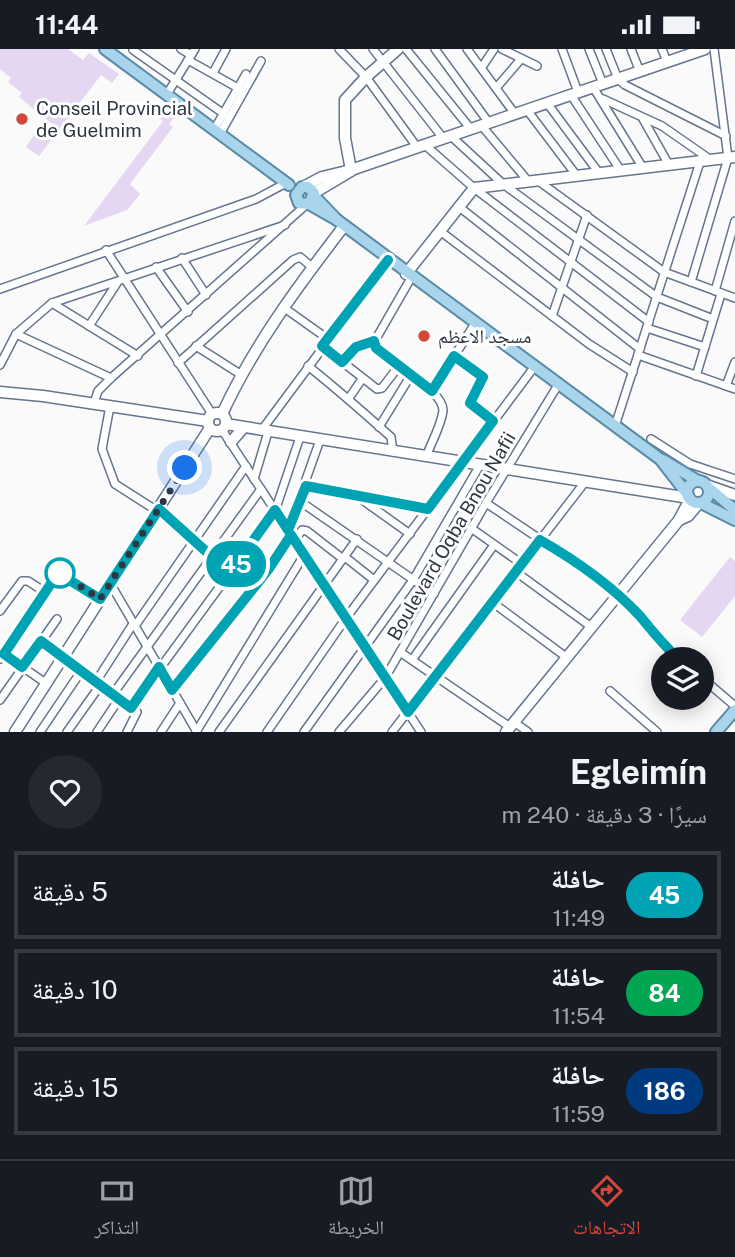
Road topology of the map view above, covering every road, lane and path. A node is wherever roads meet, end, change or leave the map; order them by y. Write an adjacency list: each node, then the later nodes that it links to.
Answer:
1 (105, 49): 20 (main road)
2 (181, 49): 21 (street)
3 (226, 49): 29 (street)
4 (339, 49): 31 (street)
5 (373, 49): 24 (street)
6 (398, 49): 24 (street)
7 (406, 49): 46 (street)
8 (436, 49): 45 (street)
9 (467, 49): 27 (street)
10 (495, 49): 27 (street)
11 (502, 49): 22 (street)
12 (562, 49): 38 (street)
13 (589, 49): 34 (street)
14 (606, 49): 32 (street)
15 (631, 49): 28 (street)
16 (662, 49): 25 (street)
17 (714, 49): 48 (street)
18 (133, 50): 33 (street)
19 (698, 50): 25 (street)
20 (118, 53): 37 (main road)
21 (191, 55): 29 (street); 33 (street)
22 (521, 59): 26 (street); 35 (street)
23 (261, 61): 47 (street)
24 (385, 61): 31 (street); 49 (street)
25 (667, 62): 28 (street)
26 (537, 66)
27 (482, 67): 35 (street)
28 (639, 72): 32 (street)
29 (213, 73): 36 (street)
30 (246, 73): 36 (street)
31 (366, 77): 50 (street); 56 (street)
32 (618, 79): 34 (street); 48 (street)
33 (177, 81): 37 (street); 42 (street)
34 (598, 86): 38 (street); 39 (street)
35 (497, 87): 43 (street)
36 (238, 88): 42 (street)
37 (167, 94): 47 (main road)
38 (574, 94): 40 (street); 57 (street)
39 (603, 99): 44 (street); 55 (street)
40 (547, 103): 41 (street); 58 (street)
41 (527, 110): 43 (street); 59 (street)
42 (224, 114): 47 (street)
43 (515, 114): 45 (street)
44 (643, 118): 52 (street); 54 (street)
45 (485, 124): 46 (street); 60 (street)
46 (470, 128): 49 (street)
47 (217, 132): 61 (main road)
48 (726, 136): 51 (street)
49 (447, 137): 50 (street); 62 (street)
50 (421, 146): 56 (street); 63 (street)
51 (732, 158): 52 (street); 81 (street)
52 (711, 160): 53 (street)
53 (700, 162): 54 (street); 78 (street)
54 (669, 165): 55 (street)
55 (643, 168): 57 (street)
56 (351, 170): 64 (street)
57 (621, 171): 58 (street)
58 (599, 173): 59 (street)
59 (577, 176): 60 (street)
60 (532, 181): 62 (street); 66 (street)
61 (288, 184): 64 (main road); 72 (street)
62 (503, 184): 63 (street); 71 (street)
63 (474, 188): 65 (street); 75 (street)
64 (305, 196): 68 (main road); 69 (street)
65 (458, 206): 70 (street); 82 (street)
66 (587, 215): 71 (street); 78 (street)
67 (735, 221): 84 (street)
68 (340, 223): 74 (main road); 77 (street)
69 (285, 225): 73 (street); 85 (street)
70 (440, 230): 79 (street); 91 (street)
71 (579, 239): 75 (street); 86 (street)
72 (106, 250): 80 (street); 83 (street)
73 (182, 258): 76 (street); 85 (street)
74 (388, 260): 79 (main road); 98 (street)
75 (570, 264): 82 (street); 94 (street)
76 (156, 267): 80 (street); 90 (street)
77 (312, 267): 89 (street); 100 (street)
78 (664, 272): 81 (street); 86 (street)
79 (409, 276): 93 (main road); 99 (street)
80 (121, 281): 88 (street); 95 (street); 97 (street)
81 (691, 282): 84 (street)
82 (562, 287): 91 (street); 103 (street)
83 (0, 289)
84 (718, 292): 87 (street); 92 (street)
85 (206, 295): 90 (street)
86 (657, 297): 92 (street); 94 (street)
87 (735, 298)
88 (52, 303): 95 (street); 96 (street)
89 (284, 307): 98 (street); 114 (street)
90 (188, 312): 97 (street)
91 (552, 316): 113 (street)
92 (713, 319): 102 (street)
93 (476, 323): 105 (street); 112 (main road)
94 (648, 325): 102 (street); 103 (street)
95 (89, 326): 104 (street)
96 (16, 334): 109 (street); 117 (street)
97 (162, 335): 104 (street); 108 (street)
98 (328, 339): 101 (street)
99 (374, 341): 106 (street); 111 (street)
100 (197, 346): 108 (street); 114 (street)
101 (322, 346): 106 (street); 110 (street)
102 (705, 347): 116 (street)
103 (639, 352): 113 (street); 116 (street)
104 (138, 356): 117 (street)
105 (454, 356): 122 (street); 127 (street)
106 (342, 362): 118 (street)
107 (735, 362): 120 (street)
108 (178, 363): 128 (street)
109 (0, 365)
110 (308, 366): 124 (street); 132 (street)
111 (398, 366): 115 (street); 118 (street)
112 (535, 366): 119 (main road); 127 (street)
113 (633, 372): 129 (street)
114 (240, 375): 128 (street)
115 (411, 375): 122 (street); 130 (street)
116 (696, 376): 120 (street)
117 (111, 378): 125 (street)
118 (362, 379): 124 (street)
119 (558, 385): 129 (main road); 143 (street, Boulevard Oqba Bnou Nafii)
120 (726, 386): 121 (street)
121 (735, 389)
122 (432, 391): 138 (street)
123 (0, 392): 125 (street)
124 (349, 398): 130 (street)
125 (94, 403): 126 (street)
126 (110, 406): 128 (street); 155 (street)
127 (493, 421): 140 (street)
128 (217, 422): 131 (street); 136 (street); 155 (street)
129 (615, 426): 139 (main road)
130 (379, 427): 137 (street)
131 (243, 428): 132 (street); 136 (street)
132 (264, 432): 133 (street); 144 (street)
133 (300, 437): 135 (street); 157 (street)
134 (651, 439): 145 (street)
135 (320, 440): 137 (street); 148 (street)
136 (230, 442): 142 (street)
137 (393, 452): 138 (street)
138 (426, 457): 140 (street)
139 (660, 459): 147 (main road); 151 (main road)
140 (462, 463): 141 (street); 156 (street)
141 (480, 465): 143 (street); 175 (street)
142 (246, 466): 144 (street); 165 (street)
143 (507, 470): 146 (street); 153 (street, Boulevard Oqba Bnou Nafii)
144 (254, 479): 149 (street)
145 (735, 479)
146 (585, 482): 151 (street); 164 (street)
147 (705, 485): 151 (main road); 151 (main road); 154 (main road)
148 (306, 486): 150 (street); 152 (street)
149 (261, 489): 157 (street); 168 (street)
150 (354, 494): 156 (street); 161 (street)
151 (691, 497): 154 (street); 158 (street); 158 (street); 159 (main road)
152 (301, 502): 162 (street); 163 (street)
153 (486, 503): 160 (street, Boulevard Oqba Bnou Nafii); 164 (street)
154 (734, 504)
155 (159, 509): 165 (street); 176 (street)
156 (428, 509): 161 (street)
157 (275, 510): 162 (street); 173 (street)
158 (680, 515): 180 (street)
159 (735, 520)
160 (471, 528): 166 (street); 179 (street, Boulevard Oqba Bnou Nafii)
161 (410, 534): 170 (street)
162 (291, 535): 167 (street); 169 (street); 204 (street)
163 (358, 539): 169 (street); 170 (street)
164 (540, 540): 171 (street); 180 (street)
165 (194, 541): 168 (street); 186 (street)
166 (494, 545): 171 (street); 196 (street)
167 (304, 555): 177 (street); 220 (street)
168 (211, 556): 173 (street); 189 (street)
169 (344, 558): 174 (street); 177 (street)
170 (390, 561): 174 (street); 175 (street)
171 (522, 564): 172 (street)
172 (516, 572): 182 (street); 187 (street)
173 (230, 573): 198 (street)
174 (374, 580): 185 (street)
175 (413, 580): 179 (street); 191 (street)
176 (110, 583): 181 (street); 186 (street)
177 (324, 584): 185 (street); 221 (street)
178 (44, 592): 181 (street); 183 (street); 193 (street)
179 (434, 594): 192 (street, Boulevard Oqba Bnou Nafii)
180 (617, 596): 187 (street); 190 (street)
181 (100, 599): 195 (street)
182 (492, 602): 194 (street); 200 (street)
183 (0, 611)
184 (57, 618): 188 (street)
185 (346, 618): 191 (street); 222 (street)
186 (134, 625): 189 (street); 202 (street)
187 (590, 627): 194 (street)
188 (41, 641): 195 (street); 197 (street)
189 (146, 645): 198 (street); 207 (street)
190 (665, 647)
191 (366, 649): 201 (street); 223 (street)
192 (400, 652): 196 (street); 201 (street, Boulevard Oqba Bnou Nafii)
193 (1, 655): 197 (street)
194 (566, 657): 213 (street)
195 (64, 658): 199 (street); 203 (street)
196 (412, 660): 200 (street)
197 (22, 667): 203 (street); 208 (street)
198 (159, 667): 204 (street); 210 (street)
199 (82, 670): 202 (street); 215 (street)
200 (435, 674): 212 (street); 213 (street)
201 (385, 678): 212 (street); 224 (street, Boulevard Oqba Bnou Nafii)
202 (99, 682): 207 (street); 216 (street)
203 (47, 684): 214 (street)
204 (172, 690): 209 (street)
205 (714, 690): 211 (street)
206 (610, 691): 228 (street)
207 (116, 696): 210 (street); 217 (street)
208 (0, 700)
209 (180, 703): 219 (street); 220 (street)
210 (131, 708): 218 (street)
211 (734, 711): 229 (main road)
212 (408, 712): 225 (street); 226 (street)
213 (510, 727): 227 (street)
214 (15, 732)
215 (40, 732)
216 (67, 732)
217 (97, 732)
218 (127, 732)
219 (161, 732)
220 (196, 732)
221 (219, 732)
222 (267, 732)
223 (304, 732)
224 (339, 732)
225 (391, 732)
226 (421, 732)
227 (528, 732)
228 (657, 732)
229 (716, 732)

